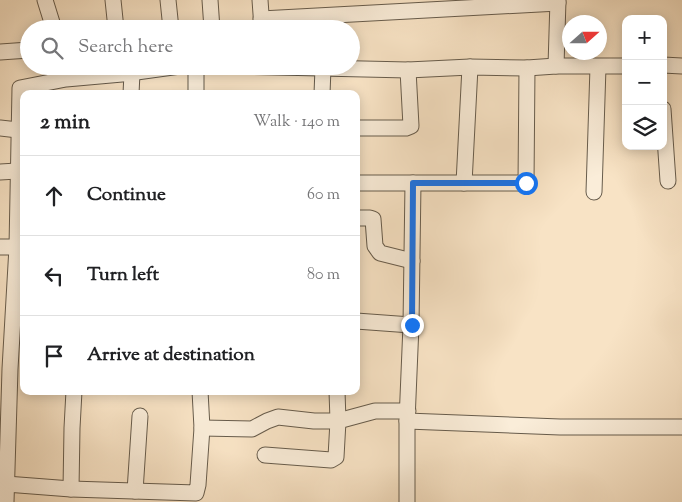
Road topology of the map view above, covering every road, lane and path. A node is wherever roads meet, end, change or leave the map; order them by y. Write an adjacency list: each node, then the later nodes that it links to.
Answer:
1 (45, 0): 7 (street)
2 (113, 0): 8 (street)
3 (168, 0): 9 (street)
4 (210, 0): 10 (street)
5 (260, 0): 11 (street)
6 (558, 2): 12 (street); 16 (street)
7 (51, 20)
8 (115, 20)
9 (170, 20)
10 (211, 20)
11 (261, 20)
12 (315, 20)
13 (20, 51): 14 (street)
14 (0, 52)
15 (667, 65): 18 (street)
16 (556, 66): 20 (street); 21 (street)
17 (622, 66): 20 (street)
18 (682, 66)
19 (470, 67): 21 (street); 23 (street); 40 (street)
20 (598, 67): 41 (street)
21 (526, 68): 40 (street)
22 (360, 69): 23 (street)
23 (408, 70): 32 (street)
24 (56, 75): 33 (street)
25 (126, 75): 28 (street)
26 (196, 75): 29 (street)
27 (323, 75): 30 (street)
28 (130, 90)
29 (196, 90)
30 (322, 90)
31 (0, 128): 33 (street)
32 (360, 128)
33 (18, 130): 35 (street)
34 (666, 150): 37 (street)
35 (17, 170): 36 (street); 44 (street)
36 (0, 172)
37 (668, 181)
38 (360, 183): 39 (street)
39 (413, 183): 40 (street); 45 (street)
40 (464, 183)
41 (594, 192)
42 (360, 218): 45 (street)
43 (0, 247): 44 (street)
44 (20, 247): 46 (street)
45 (412, 261): 48 (street)
46 (12, 310): 49 (street)
47 (360, 321): 48 (street)
48 (412, 325): 54 (street)
49 (11, 364): 55 (street)
50 (74, 395): 61 (street)
51 (200, 395): 58 (street)
52 (337, 395): 56 (street)
53 (140, 416): 62 (street)
54 (408, 416): 56 (street); 57 (street); 64 (street)
55 (4, 417): 60 (street)
56 (338, 421): 58 (street); 59 (street)
57 (682, 427)
58 (202, 428): 62 (street)
59 (265, 454)
60 (4, 482): 61 (street); 63 (street)
61 (71, 489): 62 (street)
62 (135, 491)
63 (6, 502)
64 (407, 502)

